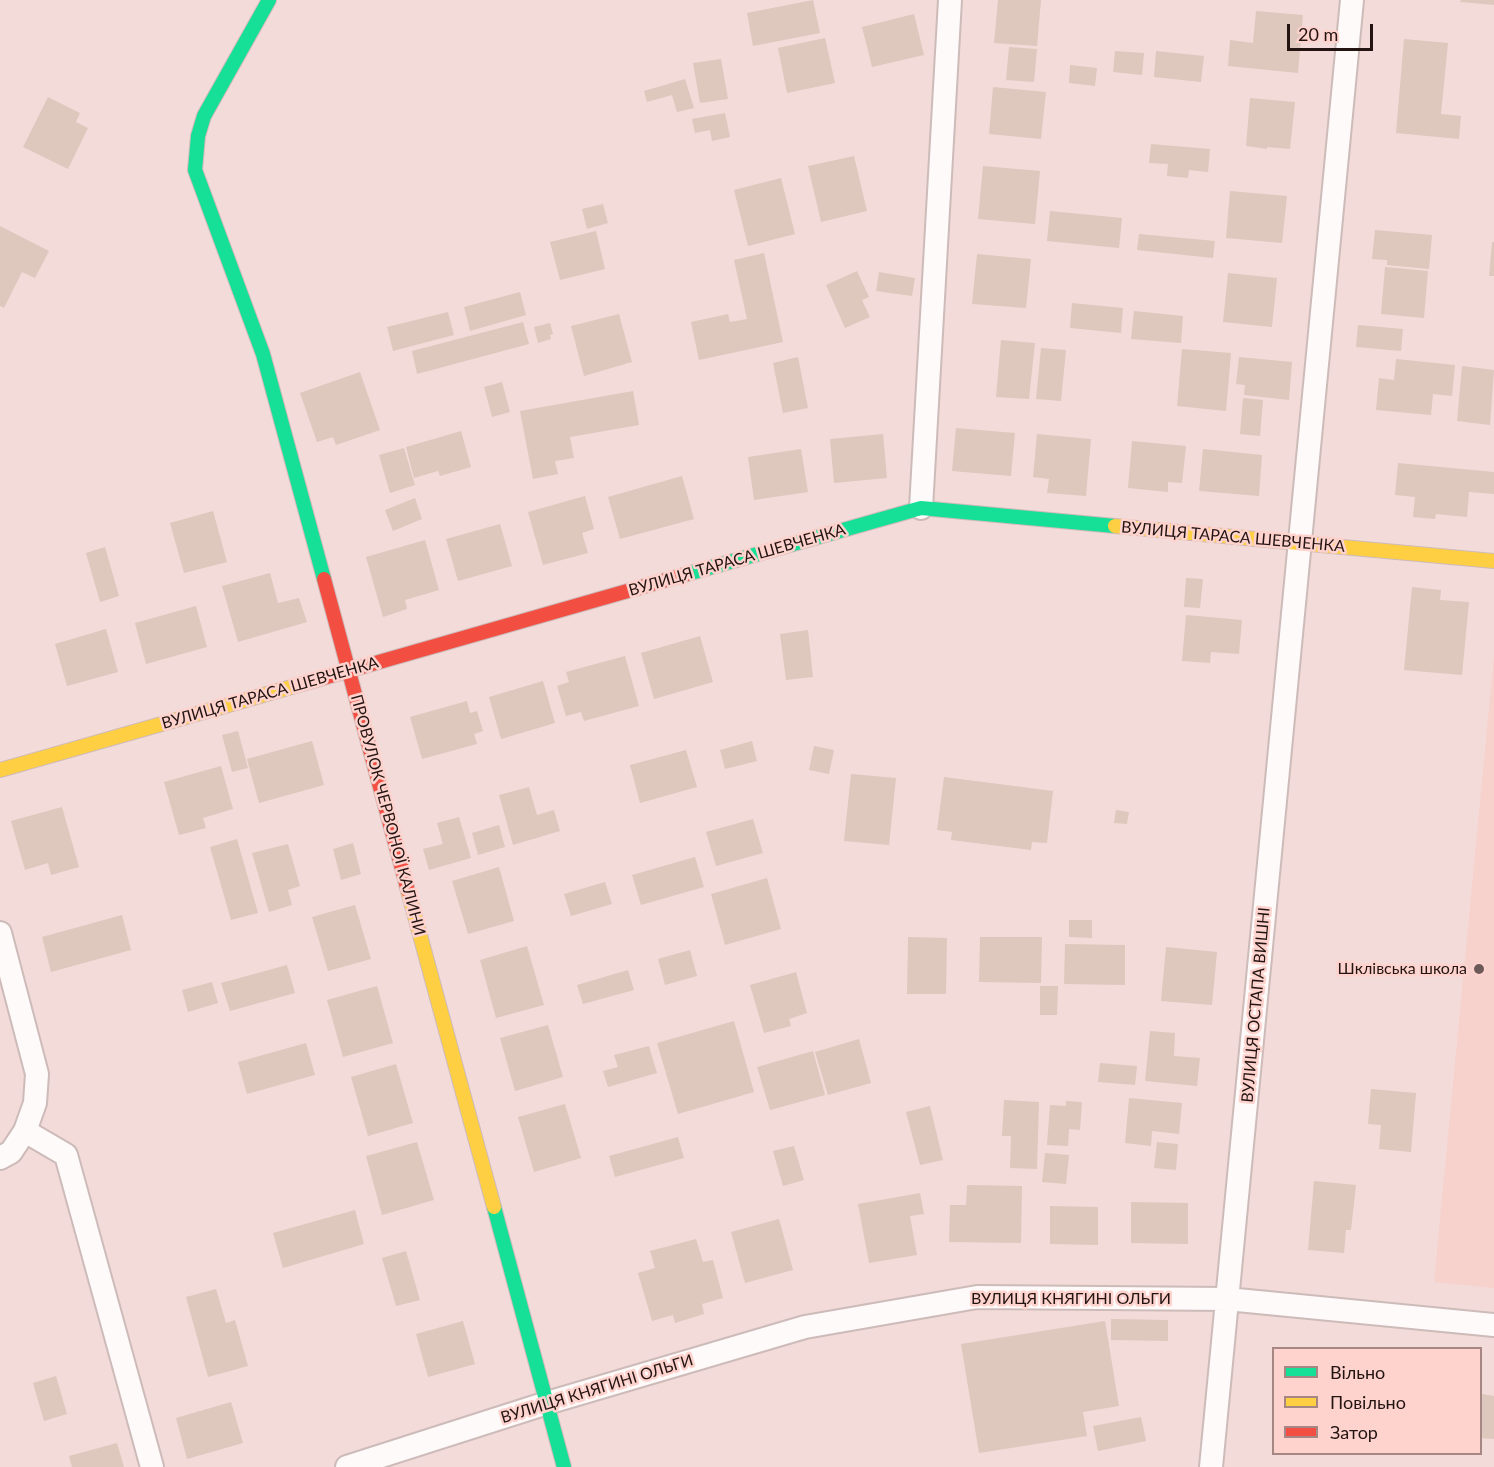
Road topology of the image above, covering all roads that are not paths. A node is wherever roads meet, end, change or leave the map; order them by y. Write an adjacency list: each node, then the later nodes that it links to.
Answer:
1 (269, 0): 7 (street, ПРОВУЛОК ЧЕРВОНОЇ КАЛИНИ)
2 (950, 0): 4 (street)
3 (1352, 0): 5 (street, ВУЛИЦЯ ОСТАПА ВИШНІ)
4 (921, 508): 5 (street, ВУЛИЦЯ ТАРАСА ШЕВЧЕНКА); 7 (street, ВУЛИЦЯ ТАРАСА ШЕВЧЕНКА)
5 (1300, 543): 6 (street, ВУЛИЦЯ ТАРАСА ШЕВЧЕНКА); 12 (street, ВУЛИЦЯ ОСТАПА ВИШНІ)
6 (1494, 561)
7 (349, 671): 8 (street, ВУЛИЦЯ ТАРАСА ШЕВЧЕНКА); 14 (street, ПРОВУЛОК ЧЕРВОНОЇ КАЛИНИ)
8 (0, 770)
9 (0, 933): 10 (street)
10 (25, 1131): 11 (street); 15 (street)
11 (0, 1158)
12 (1227, 1299): 13 (street, ВУЛИЦЯ КНЯГИНІ ОЛЬГИ); 14 (street, ВУЛИЦЯ КНЯГИНІ ОЛЬГИ); 18 (street, ВУЛИЦЯ ОСТАПА ВИШНІ)
13 (1494, 1325)
14 (548, 1403): 16 (street, ВУЛИЦЯ КНЯГИНІ ОЛЬГИ); 17 (street, ПРОВУЛОК ЧЕРВОНОЇ КАЛИНИ)
15 (152, 1467)
16 (347, 1467)
17 (564, 1467)
18 (1211, 1467)

